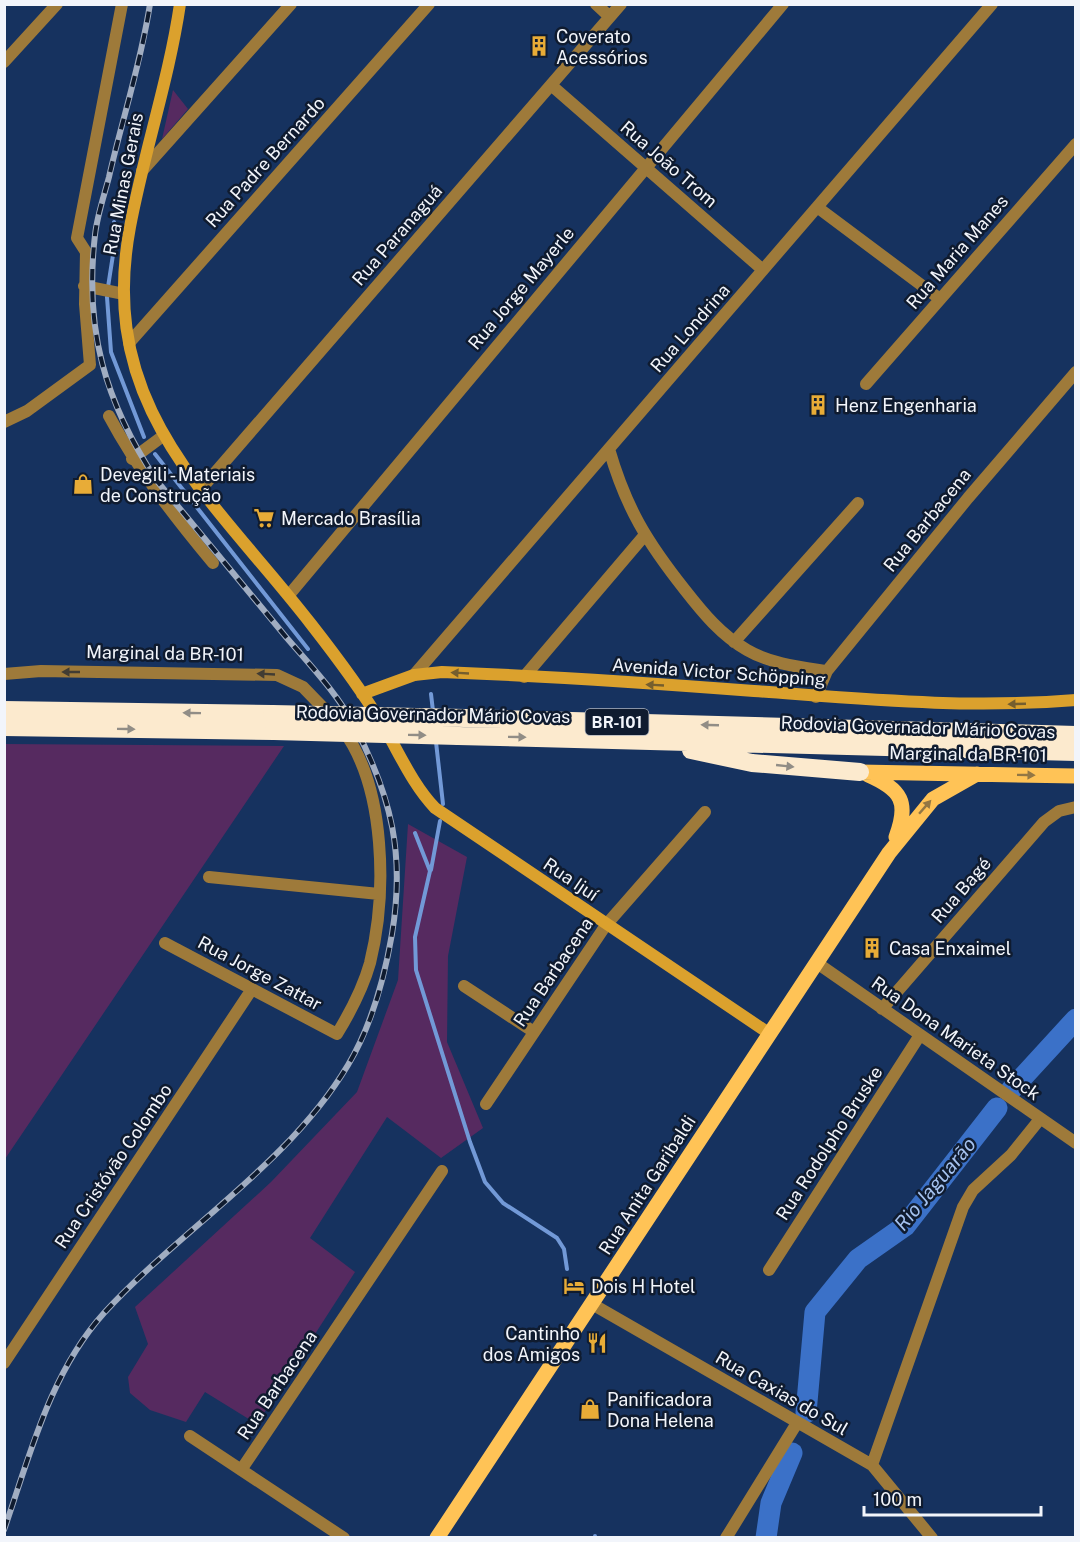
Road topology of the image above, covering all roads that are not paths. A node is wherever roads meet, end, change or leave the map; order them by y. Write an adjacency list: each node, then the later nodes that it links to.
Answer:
1 (57, 4): 11 (street)
2 (122, 4): 18 (street)
3 (180, 4): 15 (main road, Rua Minas Gerais)
4 (291, 4): 15 (street)
5 (429, 4): 21 (street, Rua Padre Bernardo)
6 (596, 4): 10 (street)
7 (621, 4): 10 (street, Rua Paranaguá)
8 (783, 4): 14 (street, Rua Jorge Mayerle)
9 (993, 4): 16 (street, Rua Londrina)
10 (610, 17): 12 (street, Rua Paranaguá)
11 (5, 62)
12 (551, 85): 14 (street, Rua João Trom); 29 (street, Rua Paranaguá)
13 (1076, 144): 20 (street, Rua Maria Manes)
14 (645, 167): 17 (street, Rua João Trom); 33 (street, Rua Jorge Mayerle)
15 (142, 171): 19 (main road, Rua Minas Gerais)
16 (818, 207): 17 (street, Rua Londrina); 20 (street)
17 (763, 270): 27 (street, Rua Londrina)
18 (84, 286): 19 (street); 25 (street)
19 (124, 294): 21 (main road, Rua Minas Gerais)
20 (940, 299): 23 (street, Rua Maria Manes)
21 (129, 343): 26 (main road, Rua Minas Gerais)
22 (1076, 372): 35 (street, Rua Barbacena)
23 (866, 384)
24 (109, 416): 28 (street)
25 (4, 422)
26 (163, 436): 28 (street); 29 (main road, Rua Minas Gerais)
27 (609, 449): 31 (street); 37 (street, Rua Londrina)
28 (132, 459): 32 (street)
29 (201, 489): 33 (main road, Rua Minas Gerais)
30 (858, 503): 34 (street)
31 (644, 536): 34 (street); 38 (street)
32 (213, 563)
33 (289, 595): 39 (main road, Rua Minas Gerais)
34 (734, 642): 35 (street)
35 (827, 671): 40 (street, Rua Barbacena)
36 (4, 674): 56 (street, Marginal da BR-101, one-way to 36)
37 (414, 675): 38 (main road, Avenida Victor Schöpping, one-way to 37); 39 (main road, Avenida Victor Schöpping)
38 (524, 677): 40 (main road, Avenida Victor Schöpping, one-way to 38)
39 (362, 694): 44 (main road, Rua Minas Gerais)
40 (816, 697): 41 (main road, Avenida Victor Schöpping, one-way to 40)
41 (1076, 700)
42 (4, 710): 43 (highway, Rodovia Governador Mário Covas / BR-101, one-way to 42)
43 (273, 723): 45 (highway, Rodovia Governador Mário Covas / BR-101, one-way to 43); 46 (highway, Rodovia Governador Mário Covas / BR-101, one-way to 43, bridge); 47 (highway, Rodovia Governador Mário Covas / BR-101, one-way to 47, bridge)
44 (382, 724): 57 (main road, Rua Ijuí)
45 (4, 727)
46 (1076, 735)
47 (645, 740): 48 (highway, Rodovia Governador Mário Covas / BR-101); 49 (highway, one-way to 49)
48 (1076, 752)
49 (860, 772): 50 (main road, Marginal da BR-101); 54 (main road, Rua Anita Garibaldi)
50 (977, 774): 51 (main road, Marginal da BR-101, one-way to 51); 54 (main road, Rua Anita Garibaldi, one-way to 50)
51 (1076, 776)
52 (1076, 807): 62 (street, Rua Bagé)
53 (705, 812): 57 (street, Rua Barbacena)
54 (889, 853): 59 (main road, Rua Anita Garibaldi)
55 (209, 877): 56 (street)
56 (379, 894): 64 (street, Marginal da BR-101)
57 (606, 925): 63 (street, Rua Barbacena); 65 (main road, Rua Ijuí)
58 (165, 943): 61 (street, Rua Jorge Zattar)
59 (817, 963): 62 (street, Rua Dona Marieta Stock); 65 (main road, Rua Anita Garibaldi)
60 (464, 986): 63 (street)
61 (252, 989): 64 (street, Rua Jorge Zattar); 73 (street, Rua Cristóvão Colombo)
62 (882, 1009): 66 (street, Rua Dona Marieta Stock)
63 (534, 1032): 67 (street, Rua Barbacena)
64 (337, 1034)
65 (770, 1034): 72 (main road, Rua Anita Garibaldi)
66 (920, 1035): 68 (street, Rua Dona Marieta Stock); 71 (street, Rua Rodolpho Bruske)
67 (486, 1104)
68 (1040, 1119): 69 (street, Rua Dona Marieta Stock); 76 (street)
69 (1076, 1143)
70 (442, 1171): 77 (street, Rua Barbacena)
71 (769, 1270)
72 (592, 1304): 74 (street, Rua Caxias do Sul); 79 (main road, Rua Anita Garibaldi)
73 (4, 1363)
74 (798, 1423): 76 (street, Rua Caxias do Sul); 80 (street)
75 (190, 1436): 77 (street)
76 (872, 1465): 81 (street, Rua Caxias do Sul)
77 (241, 1470): 78 (street)
78 (344, 1538)
79 (437, 1538)
80 (726, 1538)
81 (932, 1538)

